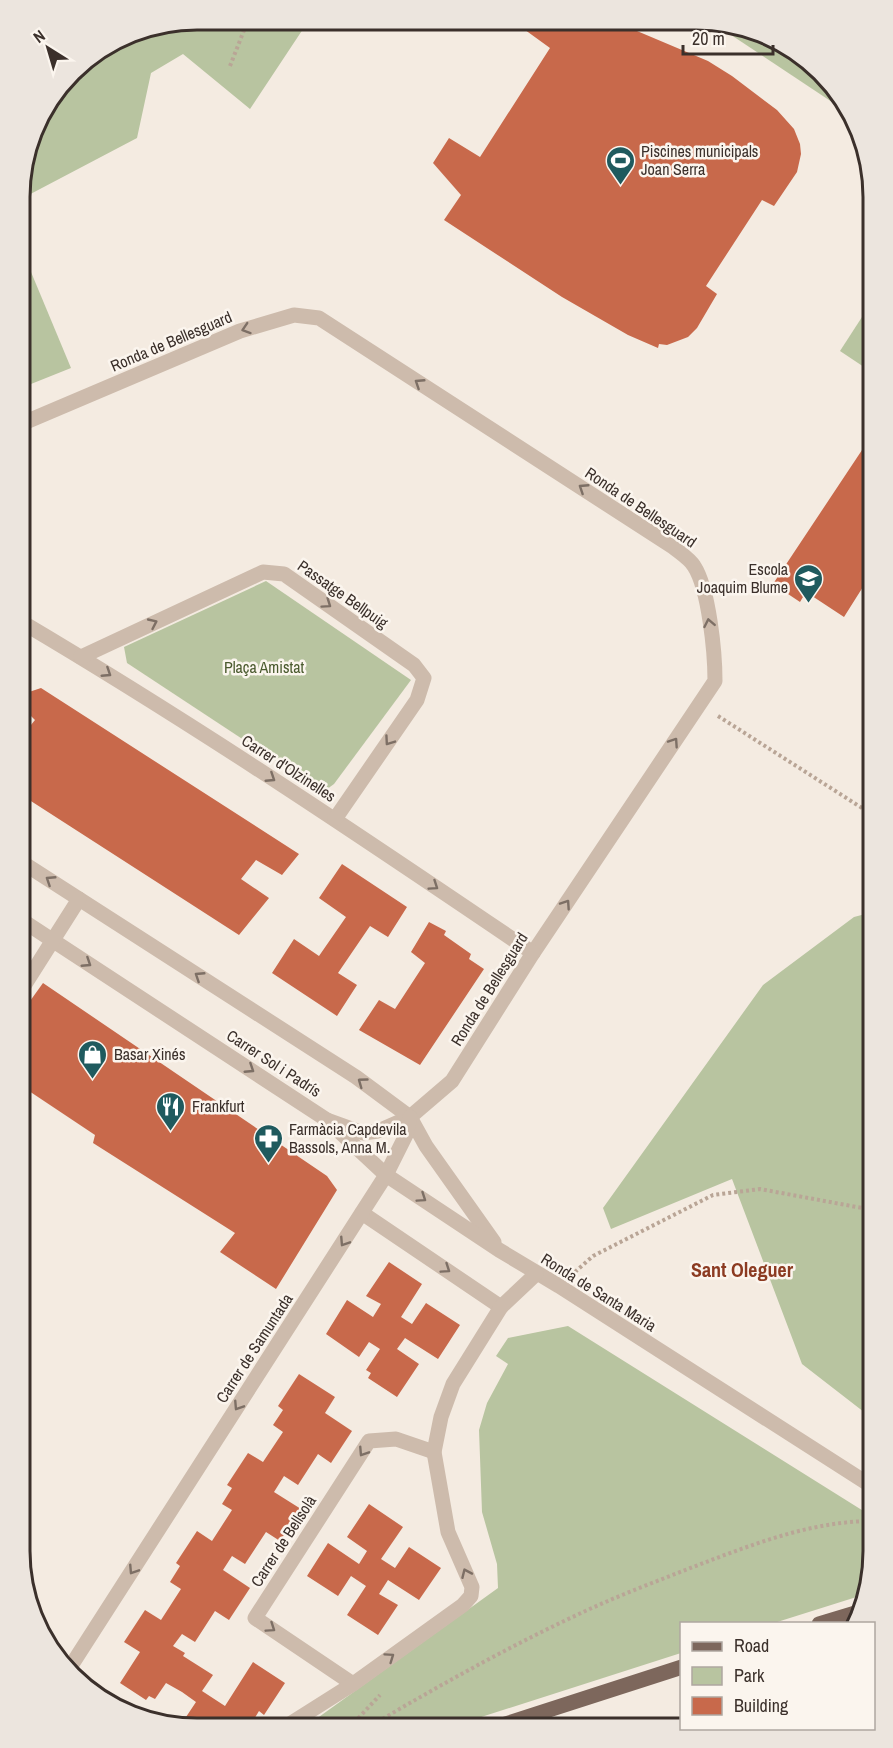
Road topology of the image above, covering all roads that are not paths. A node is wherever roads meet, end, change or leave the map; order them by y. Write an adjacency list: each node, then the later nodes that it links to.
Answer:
1 (30, 420): 9 (street, Ronda de Bellesguard, one-way to 1)
2 (30, 626): 3 (street, Carrer d'Olzinelles)
3 (81, 657): 4 (street, Carrer d'Olzinelles, one-way to 4); 4 (street, Passatge Bellpuig, one-way to 4)
4 (335, 819): 9 (street, Carrer d'Olzinelles, one-way to 9)
5 (30, 867): 6 (street, Carrer Sol i Padrís, one-way to 5)
6 (79, 899): 8 (street); 11 (street, Carrer Sol i Padrís, one-way to 6)
7 (30, 925): 8 (street, Carrer Sol i Padrís)
8 (53, 940): 10 (street); 12 (street, Carrer Sol i Padrís, one-way to 12)
9 (533, 953): 11 (street, Ronda de Bellesguard)
10 (30, 976)
11 (410, 1117): 12 (street); 13 (street, Carrer de Samuntada); 15 (street, Ronda de Santa Maria)
12 (327, 1119): 13 (street, Carrer Sol i Padrís)
13 (387, 1175): 14 (street, Carrer de Samuntada); 15 (street, Carrer Sol i Padrís, one-way to 15)
14 (362, 1213): 17 (street, one-way to 17); 22 (street, Carrer de Samuntada, one-way to 22)
15 (499, 1250): 16 (street, Ronda de Santa Maria)
16 (536, 1274): 17 (street); 19 (street, Ronda de Santa Maria)
17 (501, 1307): 18 (street)
18 (434, 1452): 24 (street, one-way to 18); 24 (street, Carrer de Bellsolà, one-way to 24)
19 (863, 1481)
20 (850, 1614): 21 (main road)
21 (823, 1622)
22 (73, 1663)
23 (680, 1666): 26 (main road)
24 (353, 1684): 25 (street)
25 (299, 1718)
26 (523, 1718)

